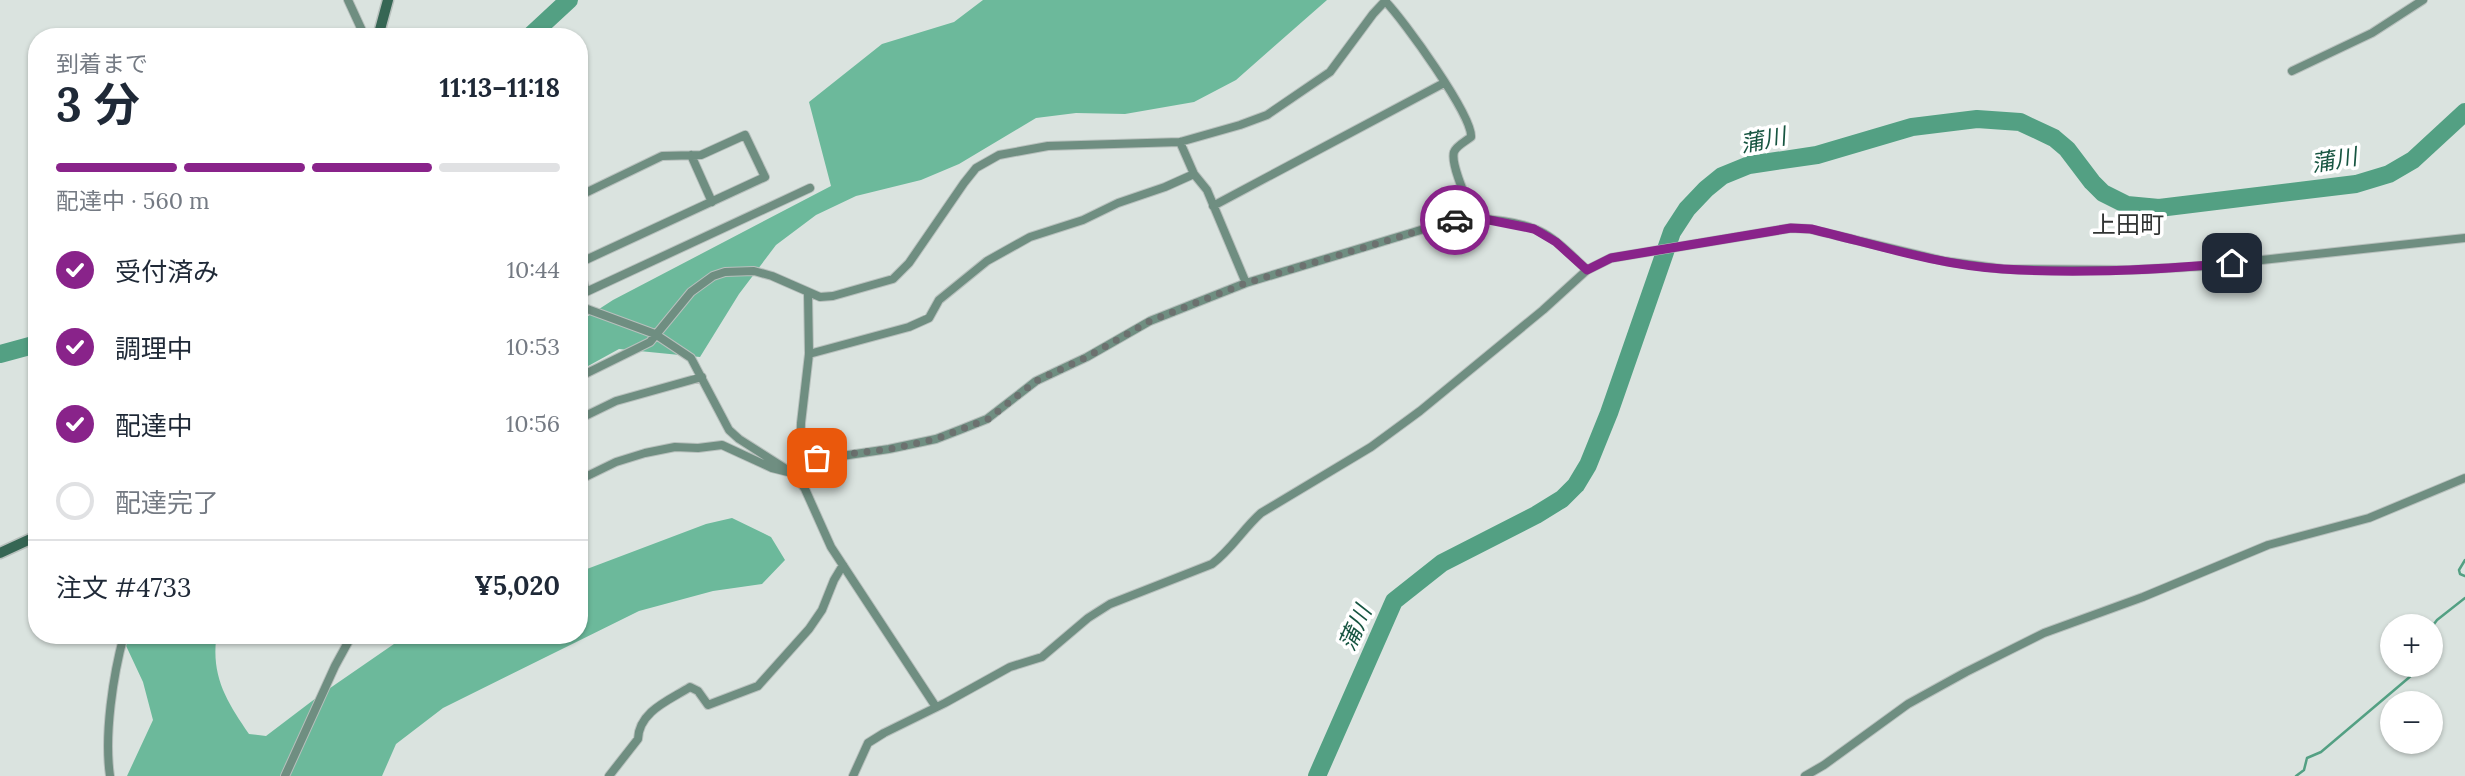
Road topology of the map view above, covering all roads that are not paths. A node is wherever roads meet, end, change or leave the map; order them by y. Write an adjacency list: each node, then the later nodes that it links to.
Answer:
1 (348, 0): 5 (street)
2 (388, 0): 6 (street)
3 (2423, 0): 7 (street)
4 (1386, 1): 8 (street); 9 (street)
5 (361, 28)
6 (380, 28)
7 (2292, 71)
8 (1444, 83): 15 (street); 16 (street)
9 (1180, 142): 11 (street); 22 (street)
10 (691, 156): 13 (street); 14 (street); 14 (street)
11 (1194, 174): 15 (street); 25 (street)
12 (810, 188): 21 (street)
13 (588, 192)
14 (712, 202): 18 (street)
15 (1213, 206): 20 (street)
16 (1474, 217): 19 (street); 20 (street)
17 (2465, 237): 19 (street)
18 (588, 260)
19 (1587, 270): 38 (street)
20 (1246, 283): 29 (street)
21 (588, 291)
22 (808, 294): 24 (street); 25 (street)
23 (588, 309): 24 (street)
24 (655, 334): 26 (street); 27 (street)
25 (809, 354): 29 (street)
26 (588, 372)
27 (702, 377): 28 (street); 30 (street)
28 (588, 415)
29 (800, 458): 30 (street)
30 (794, 474): 31 (street); 35 (street)
31 (588, 475)
32 (2465, 478): 43 (street)
33 (28, 540): 34 (street)
34 (0, 553)
35 (843, 565): 38 (street); 41 (street)
36 (121, 644): 39 (street)
37 (347, 644): 40 (street)
38 (936, 707): 42 (street)
39 (110, 776)
40 (285, 776)
41 (609, 776)
42 (852, 776)
43 (1805, 776)

